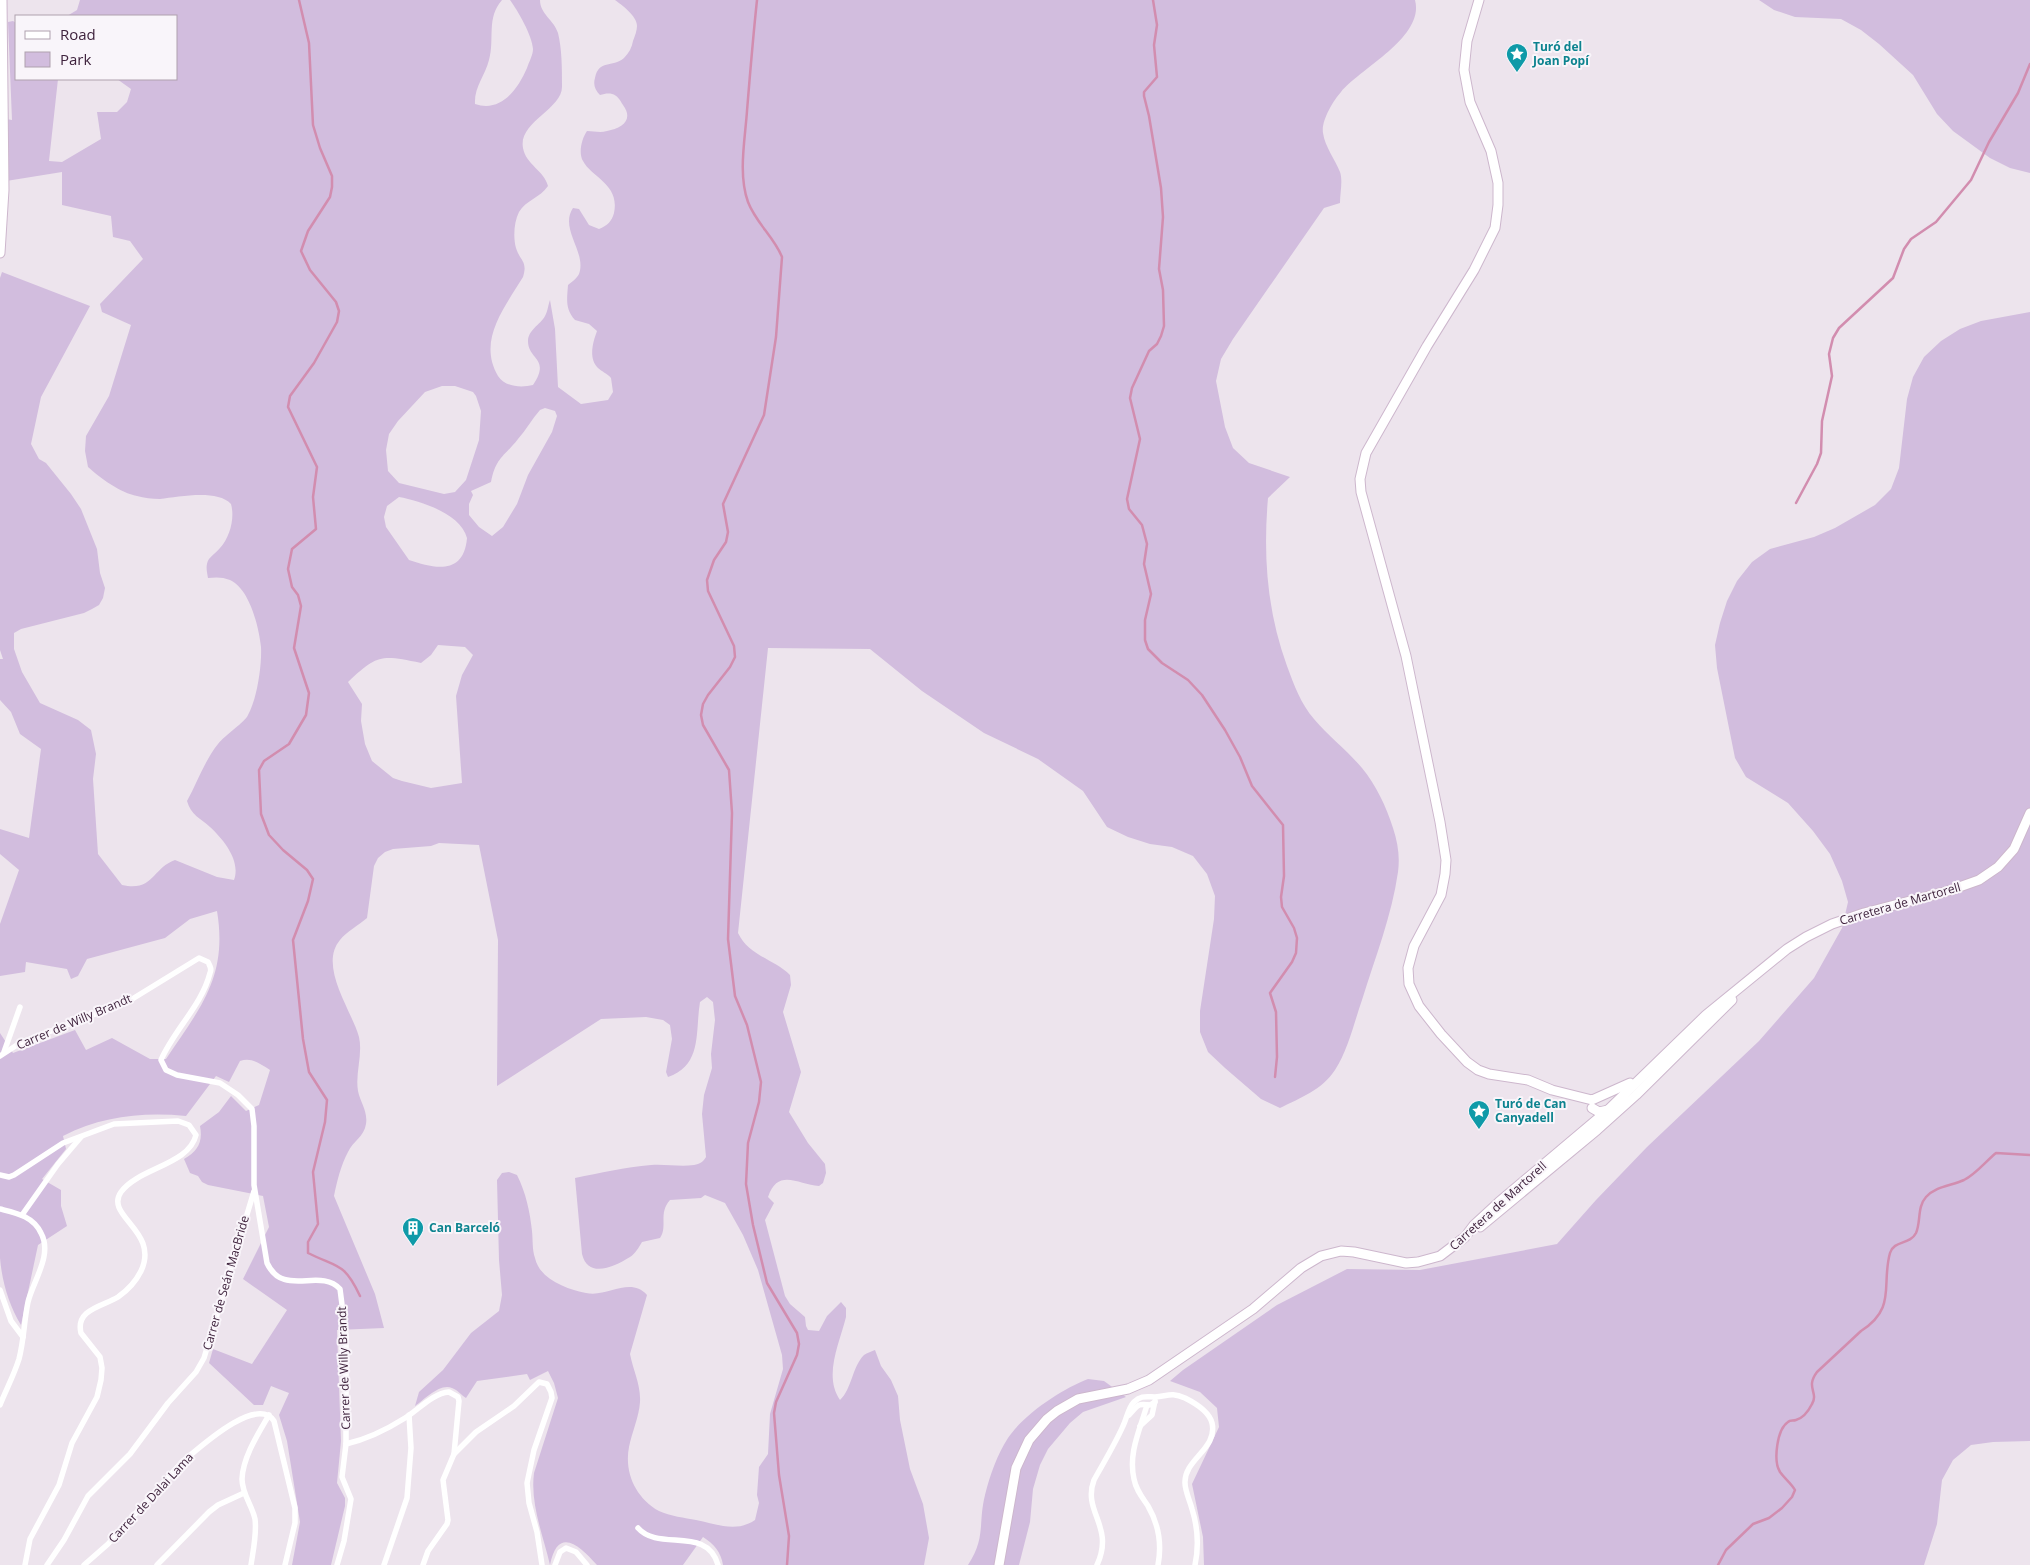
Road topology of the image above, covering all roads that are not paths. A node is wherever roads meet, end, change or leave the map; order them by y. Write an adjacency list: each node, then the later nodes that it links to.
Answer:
1 (2, 0): 3 (main road)
2 (1479, 0): 13 (main road)
3 (2, 190): 4 (main road)
4 (0, 248): 5 (main road)
5 (0, 253)
6 (2030, 812): 7 (main road, Carretera de Martorell)
7 (1743, 986): 10 (main road); 11 (main road, Carretera de Martorell)
8 (20, 1007): 9 (street)
9 (2, 1054): 19 (street, Carrer de Willy Brandt)
10 (1654, 1077): 14 (main road); 15 (main road)
11 (1640, 1078): 12 (main road); 14 (main road, Carretera de Martorell)
12 (1602, 1095): 13 (main road); 14 (main road)
13 (1592, 1104): 14 (main road); 16 (main road)
14 (1607, 1110): 15 (main road); 16 (main road, Carretera de Martorell)
15 (1597, 1130): 22 (main road)
16 (1578, 1135): 22 (main road, Carretera de Martorell)
17 (82, 1136): 18 (street); 21 (street); 36 (street)
18 (0, 1174)
19 (255, 1189): 32 (street, Carrer de Willy Brandt); 37 (street, Carrer de Seán MacBride)
20 (0, 1209): 21 (street)
21 (22, 1215): 24 (street)
22 (1465, 1237): 49 (main road, Carretera de Martorell)
23 (0, 1290): 24 (street)
24 (23, 1337): 26 (street)
25 (1155, 1399): 27 (street); 30 (street); 31 (street); 52 (street)
26 (0, 1405)
27 (1147, 1405): 30 (street); 31 (street)
28 (269, 1415): 34 (street); 38 (street, Carrer de Dalai Lama); 41 (street)
29 (409, 1415): 32 (street); 33 (street); 43 (street)
30 (1126, 1418): 50 (street)
31 (1140, 1426): 51 (street)
32 (346, 1444): 42 (street, Carrer de Willy Brandt)
33 (454, 1454): 44 (street); 45 (street)
34 (244, 1493): 39 (street); 40 (street)
35 (638, 1528): 48 (street)
36 (25, 1565)
37 (46, 1565)
38 (84, 1565)
39 (157, 1565)
40 (250, 1565)
41 (285, 1565)
42 (337, 1565)
43 (384, 1565)
44 (423, 1565)
45 (542, 1565)
46 (555, 1565): 47 (street)
47 (587, 1565)
48 (718, 1565)
49 (999, 1565)
50 (1097, 1565)
51 (1158, 1565)
52 (1195, 1565)

